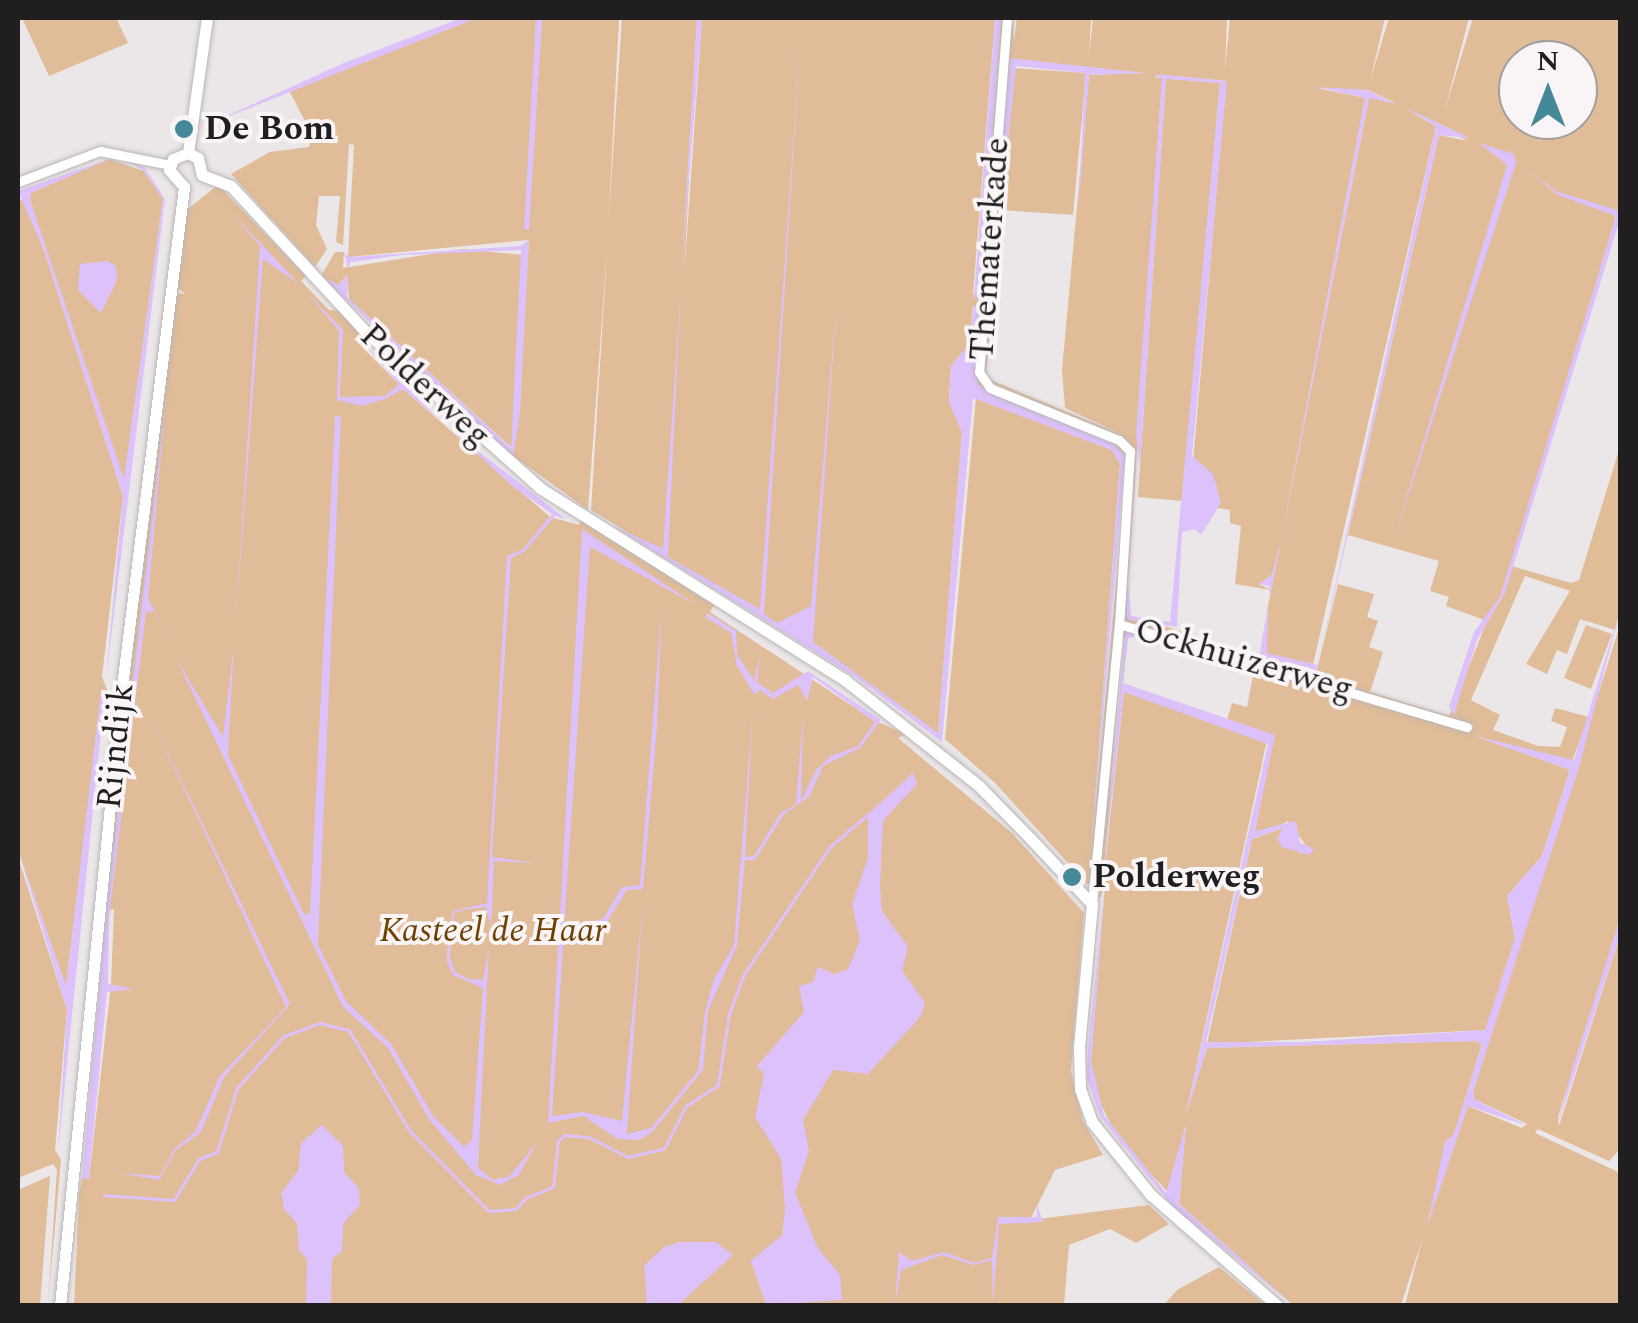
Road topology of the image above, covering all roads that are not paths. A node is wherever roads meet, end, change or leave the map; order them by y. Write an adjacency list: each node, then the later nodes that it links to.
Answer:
1 (207, 18): 3 (street)
2 (1007, 18): 8 (street, Thematerkade)
3 (188, 153): 4 (street); 5 (street)
4 (170, 165): 6 (street); 7 (street)
5 (202, 175): 7 (street); 10 (street, Polderweg)
6 (18, 182)
7 (184, 187): 11 (street, Rijndijk)
8 (1119, 624): 9 (street, Ockhuizerweg); 10 (street, Ockhuizerweg)
9 (1467, 727)
10 (1092, 904): 12 (street, Ockhuizerweg)
11 (60, 1306)
12 (1278, 1306)

